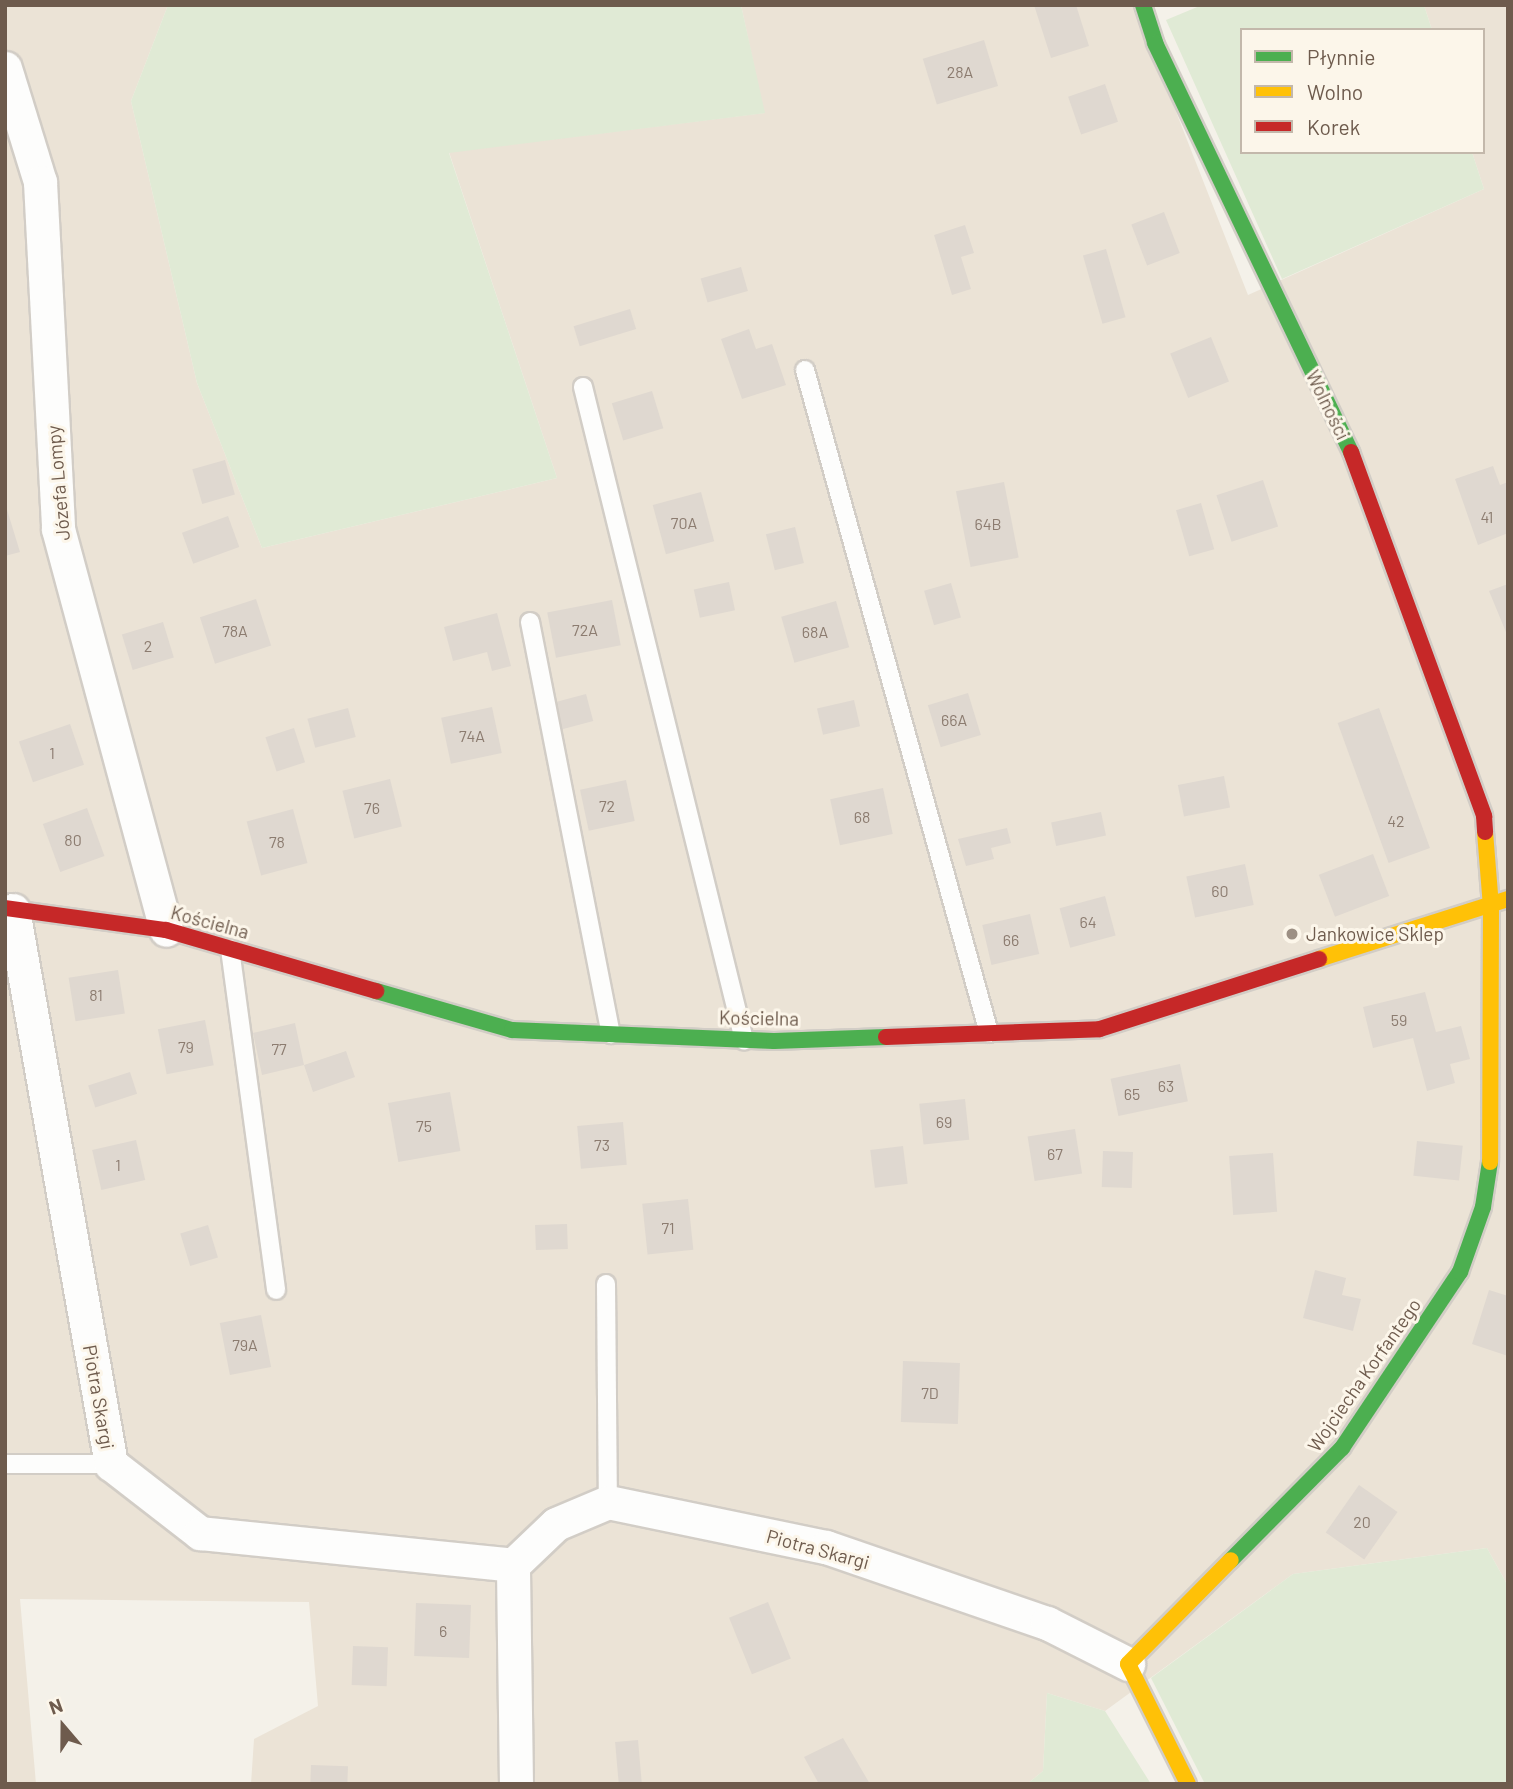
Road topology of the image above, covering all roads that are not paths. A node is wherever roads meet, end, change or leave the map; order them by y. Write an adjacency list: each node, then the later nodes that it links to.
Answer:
1 (1163, 5): 2 (lane)
2 (1144, 8): 7 (street, Wolności)
3 (5, 68): 11 (street, Józefa Lompy)
4 (805, 370): 13 (lane)
5 (583, 387): 15 (lane)
6 (530, 622): 14 (lane)
7 (1496, 821): 9 (street, Wolności)
8 (1508, 899): 9 (street, Kościelna)
9 (1491, 906): 13 (street, Kościelna); 22 (street, Wojciecha Korfantego)
10 (9, 909): 11 (street, Kościelna); 19 (street, Piotra Skargi)
11 (166, 930): 12 (street, Kościelna)
12 (230, 949): 14 (street, Kościelna); 17 (lane)
13 (989, 1033): 15 (street, Kościelna)
14 (611, 1034): 15 (street, Kościelna)
15 (744, 1041)
16 (607, 1284): 20 (lane)
17 (276, 1290)
18 (5, 1464): 19 (lane)
19 (111, 1464): 21 (street, Piotra Skargi)
20 (608, 1502): 21 (street); 22 (street, Piotra Skargi)
21 (513, 1565): 23 (street)
22 (1128, 1664): 24 (street)
23 (516, 1784)
24 (1188, 1784)

